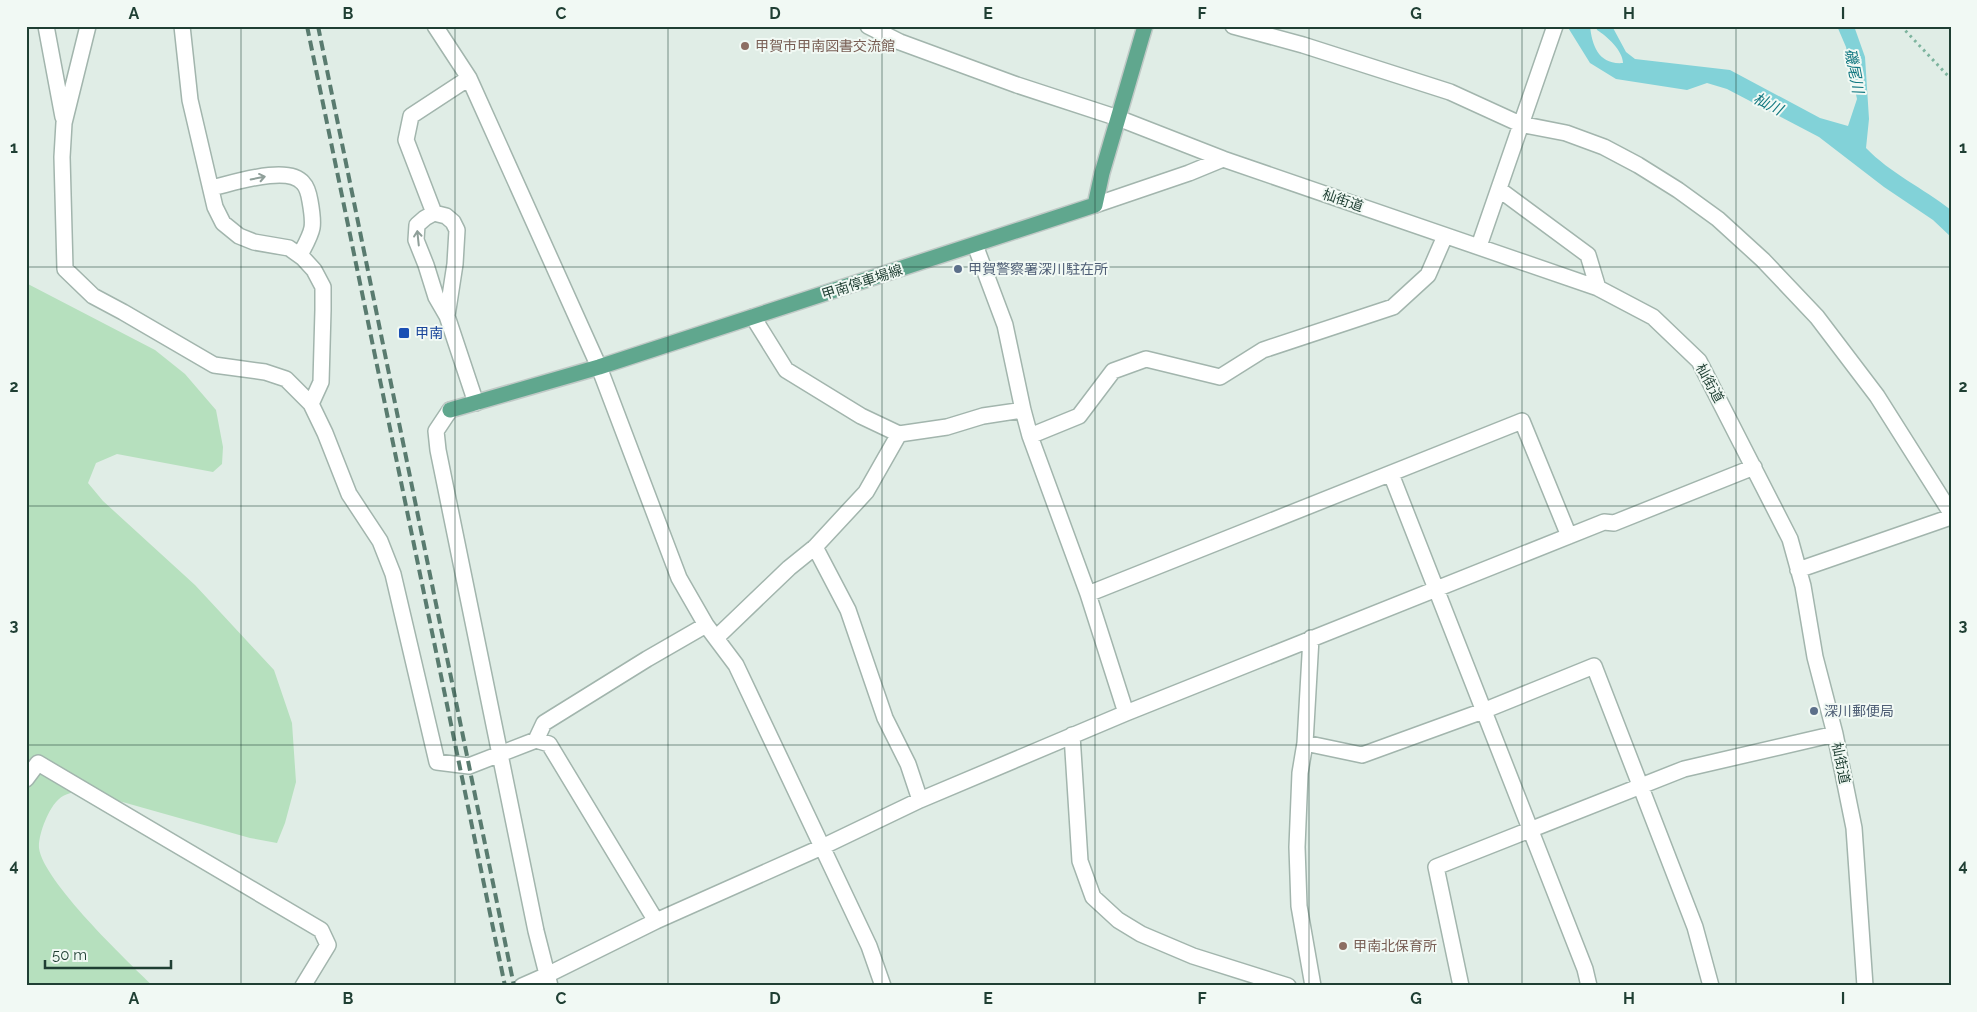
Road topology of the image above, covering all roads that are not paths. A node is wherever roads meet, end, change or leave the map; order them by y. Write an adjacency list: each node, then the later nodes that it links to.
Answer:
1 (46, 26): 12 (street)
2 (88, 26): 12 (street)
3 (182, 26): 14 (street)
4 (435, 26): 9 (street)
5 (868, 26): 10 (street, 杣街道)
6 (1145, 26): 10 (main road)
7 (1233, 26): 11 (street)
8 (1555, 26): 11 (street)
9 (469, 78): 17 (street); 27 (street)
10 (1118, 118): 13 (street, 杣街道); 16 (main road)
11 (1521, 122): 15 (street); 36 (street)
12 (64, 123): 29 (street)
13 (1223, 159): 16 (street); 18 (street, 杣街道)
14 (211, 188): 21 (street); 21 (street, one-way to 21)
15 (1500, 190): 20 (street); 24 (street)
16 (1095, 205): 19 (main road, 甲南停車場線)
17 (434, 213): 22 (street); 23 (street, one-way to 17)
18 (1445, 236): 20 (street, 杣街道); 33 (street)
19 (975, 245): 26 (main road, 甲南停車場線); 31 (street)
20 (1479, 246): 24 (street, 杣街道)
21 (300, 255): 29 (street)
22 (454, 269): 23 (street); 25 (street)
23 (428, 271): 25 (street)
24 (1598, 288): 34 (street, 杣街道)
25 (446, 316): 28 (street)
26 (753, 317): 27 (main road, 甲南停車場線); 32 (street)
27 (599, 367): 28 (main road, 甲南停車場線); 43 (street)
28 (476, 403): 30 (main road, 甲南停車場線)
29 (311, 404): 52 (street)
30 (450, 410): 52 (street)
31 (1023, 410): 32 (street); 33 (street)
32 (899, 434): 39 (street)
33 (1030, 436): 42 (street)
34 (1754, 467): 38 (street); 40 (street, 杣街道)
35 (1391, 474): 38 (street); 41 (street); 42 (street)
36 (1951, 513)
37 (1951, 517): 40 (street)
38 (1569, 536): 41 (street)
39 (815, 547): 44 (street); 55 (street)
40 (1798, 570): 48 (street, 杣街道)
41 (1437, 588): 45 (street); 46 (street)
42 (1088, 594): 47 (street)
43 (706, 625): 44 (street); 50 (street)
44 (716, 638): 57 (street)
45 (1311, 638): 47 (street); 51 (street)
46 (1483, 711): 51 (street); 54 (street); 56 (street)
47 (1126, 713): 49 (street)
48 (1835, 734): 54 (street); 68 (street, 杣街道)
49 (1072, 735): 55 (street); 63 (street)
50 (536, 740): 52 (street); 58 (street)
51 (1305, 743): 64 (street)
52 (501, 754): 59 (street)
53 (26, 779): 60 (street)
54 (1641, 787): 56 (street); 67 (street)
55 (920, 800): 57 (street)
56 (1531, 830): 65 (street); 66 (street)
57 (822, 847): 58 (street); 62 (street)
58 (656, 920): 59 (street)
59 (549, 981): 61 (street)
60 (303, 986)
61 (522, 986)
62 (883, 986)
63 (1288, 986)
64 (1313, 986)
65 (1461, 986)
66 (1589, 986)
67 (1711, 986)
68 (1866, 986)

